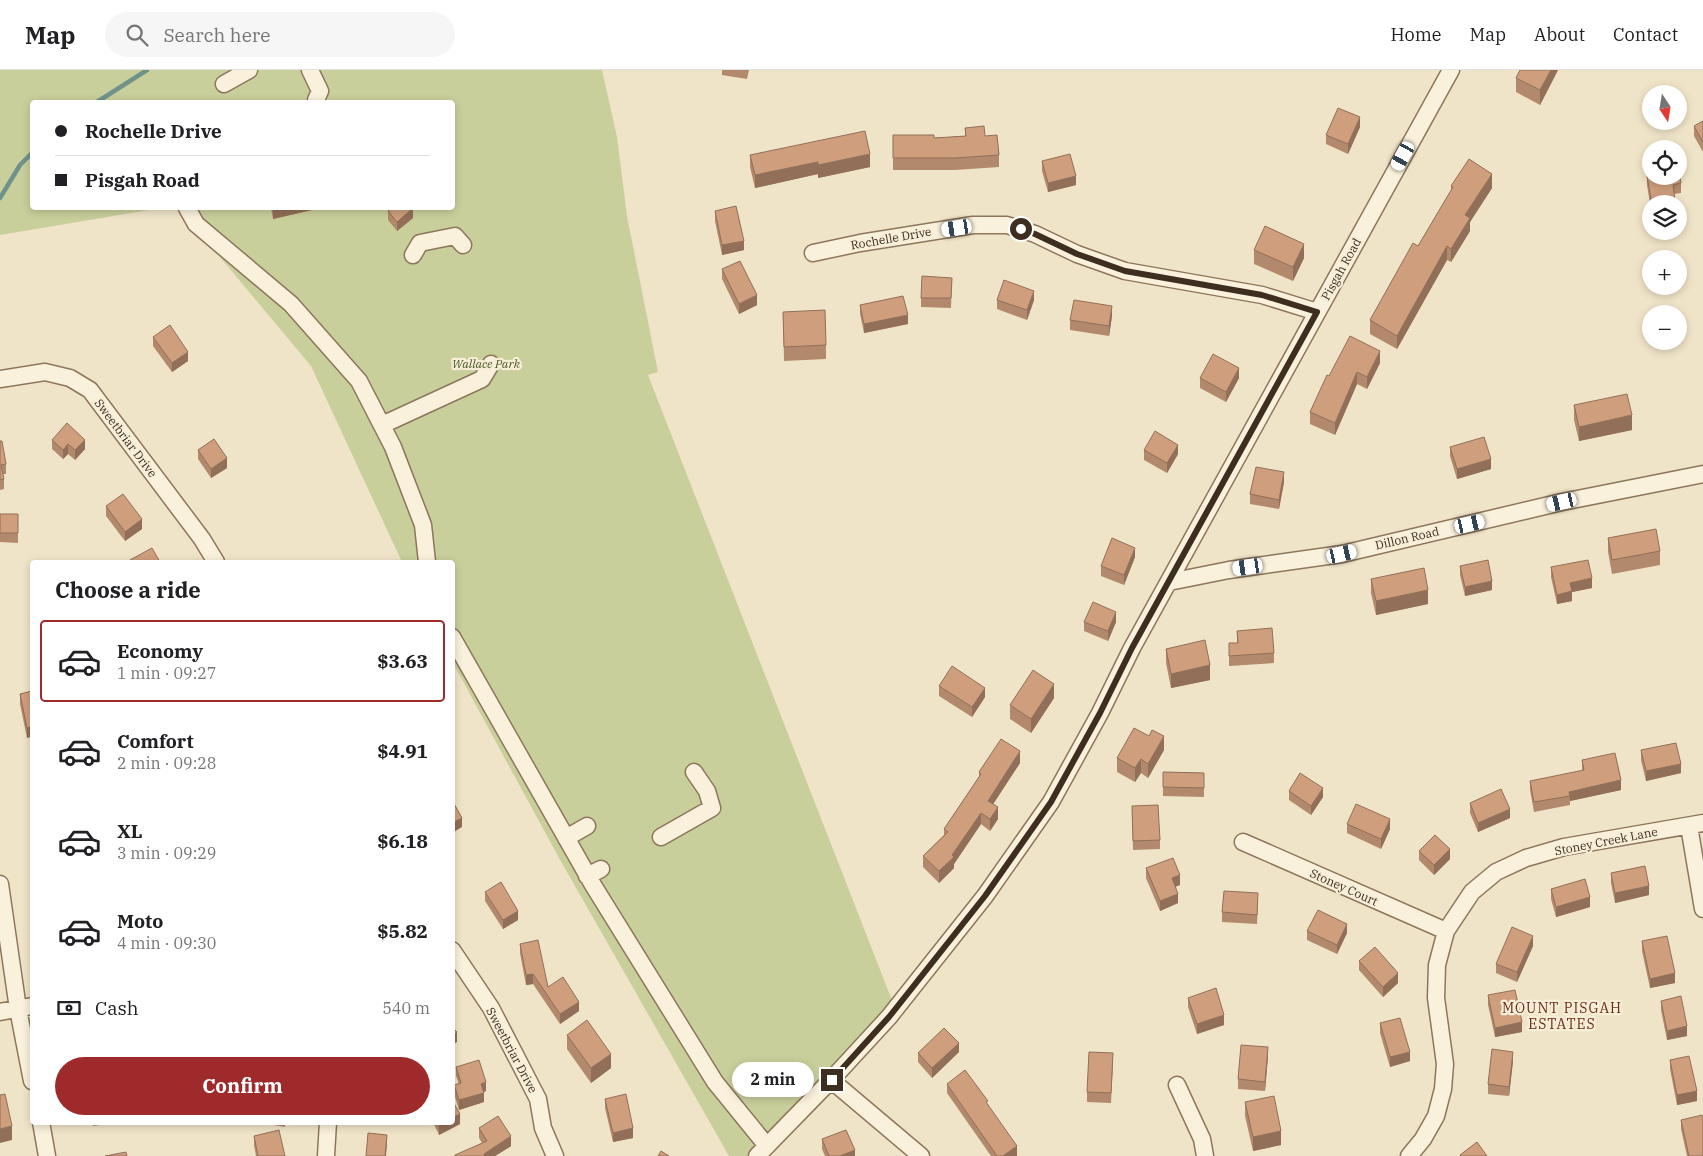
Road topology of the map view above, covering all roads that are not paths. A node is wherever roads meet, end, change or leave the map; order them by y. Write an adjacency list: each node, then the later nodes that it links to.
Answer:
1 (249, 70): 4 (street)
2 (310, 70): 5 (street)
3 (1451, 70): 10 (street, Pisgah Road)
4 (224, 84)
5 (316, 100)
6 (188, 210): 13 (street)
7 (463, 245): 9 (street)
8 (813, 253): 10 (street, Rochelle Drive)
9 (413, 255)
10 (1317, 312): 17 (street, Pisgah Road)
11 (491, 364): 13 (street)
12 (0, 379): 15 (street, Sweetbriar Drive)
13 (382, 425): 16 (street)
14 (1703, 474): 17 (street, Dillon Road)
15 (215, 560)
16 (427, 560)
17 (1169, 582): 32 (street, Pisgah Road)
18 (455, 643): 23 (street)
19 (694, 772): 22 (street)
20 (1696, 824): 26 (street); 27 (street, Stoney Creek Lane)
21 (587, 826): 23 (street)
22 (661, 837)
23 (566, 838): 36 (street)
24 (1243, 842): 27 (street, Stoney Court)
25 (0, 884): 29 (street)
26 (1703, 909)
27 (1446, 931): 42 (street, Stoney Creek Lane)
28 (455, 954): 39 (street, Sweetbriar Drive)
29 (26, 1008): 30 (street); 31 (street)
30 (0, 1012)
31 (30, 1057)
32 (832, 1080): 36 (street, Pisgah Road); 40 (street)
33 (1177, 1085): 41 (street)
34 (41, 1125): 37 (street)
35 (328, 1125): 38 (street)
36 (762, 1151)
37 (47, 1156)
38 (326, 1156)
39 (555, 1156)
40 (920, 1156)
41 (1205, 1156)
42 (1409, 1156)

